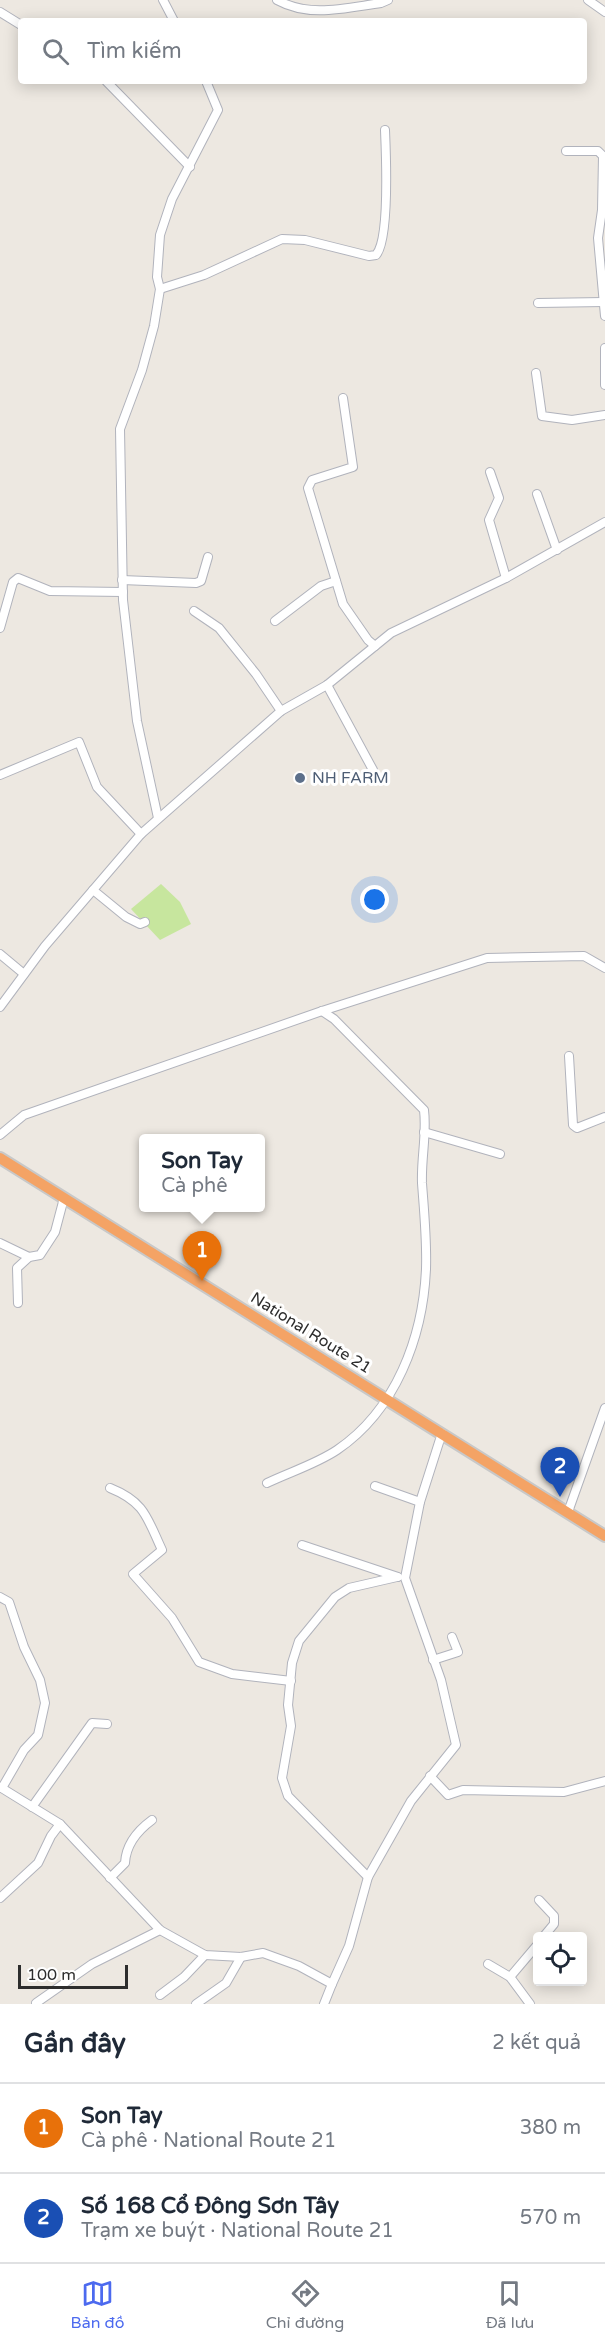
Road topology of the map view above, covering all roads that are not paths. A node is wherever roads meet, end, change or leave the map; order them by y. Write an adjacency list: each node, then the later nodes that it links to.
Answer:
1 (163, 0): 7 (street)
2 (277, 0): 3 (street)
3 (388, 0)
4 (588, 0): 6 (street)
5 (0, 12): 8 (street)
6 (605, 12)
7 (172, 18)
8 (18, 23)
9 (109, 84): 13 (street)
10 (207, 84): 13 (street)
11 (385, 130): 14 (street)
12 (567, 151): 15 (street)
13 (190, 167): 14 (street)
14 (160, 289): 29 (street)
15 (604, 302): 16 (street); 17 (street)
16 (538, 303)
17 (605, 316)
18 (605, 348): 20 (street)
19 (536, 373): 22 (street)
20 (605, 385)
21 (343, 398): 30 (street)
22 (605, 415)
23 (490, 472): 28 (street)
24 (537, 494): 26 (street)
25 (605, 522): 26 (street)
26 (556, 550): 28 (street)
27 (208, 557): 29 (street)
28 (506, 578): 35 (street)
29 (122, 580): 31 (street)
30 (336, 581): 33 (street); 35 (street)
31 (123, 592): 34 (street); 40 (street)
32 (194, 611): 37 (street)
33 (275, 621)
34 (0, 628)
35 (375, 646): 36 (street)
36 (327, 685): 37 (street); 38 (street)
37 (281, 711): 40 (street)
38 (373, 770)
39 (0, 775): 41 (street)
40 (158, 818): 41 (street)
41 (141, 834): 42 (street)
42 (93, 890): 43 (street); 46 (street)
43 (145, 922)
44 (0, 954): 46 (street)
45 (605, 968): 48 (street)
46 (24, 974): 47 (street)
47 (0, 1007)
48 (322, 1011): 51 (street); 52 (street)
49 (569, 1056): 50 (street)
50 (605, 1117)
51 (424, 1132): 53 (street); 59 (street)
52 (0, 1135)
53 (500, 1154)
54 (0, 1158): 55 (highway, National Route 21)
55 (64, 1198): 57 (street); 59 (highway, National Route 21)
56 (0, 1243): 57 (street)
57 (29, 1257): 58 (street)
58 (18, 1303)
59 (388, 1399): 61 (highway, National Route 21); 62 (street)
60 (605, 1408): 66 (street)
61 (442, 1433): 65 (street); 66 (highway, National Route 21)
62 (267, 1483)
63 (375, 1486): 65 (street)
64 (110, 1488): 73 (street)
65 (420, 1502): 69 (street)
66 (568, 1512): 67 (highway, National Route 21)
67 (605, 1536)
68 (302, 1545): 69 (street)
69 (401, 1577): 72 (street); 73 (street)
70 (0, 1597): 77 (street)
71 (452, 1637): 72 (street)
72 (433, 1660): 75 (street)
73 (291, 1681): 81 (street)
74 (107, 1724): 78 (street)
75 (430, 1776): 76 (street); 81 (street)
76 (605, 1781)
77 (1, 1788): 78 (street)
78 (32, 1807): 80 (street)
79 (152, 1820): 82 (street)
80 (60, 1824): 82 (street); 83 (street)
81 (368, 1877): 92 (street)
82 (110, 1878): 85 (street)
83 (1, 1896)
84 (539, 1900): 86 (street)
85 (160, 1930): 88 (street); 94 (street)
86 (547, 1932)
87 (533, 1949): 91 (street)
88 (206, 1955): 89 (street); 93 (street)
89 (241, 1957): 92 (street); 95 (street)
90 (488, 1964): 91 (street)
91 (510, 1977): 97 (street)
92 (332, 1984): 96 (street)
93 (160, 1995)
94 (36, 2002)
95 (196, 2004)
96 (324, 2004)
97 (530, 2004)

